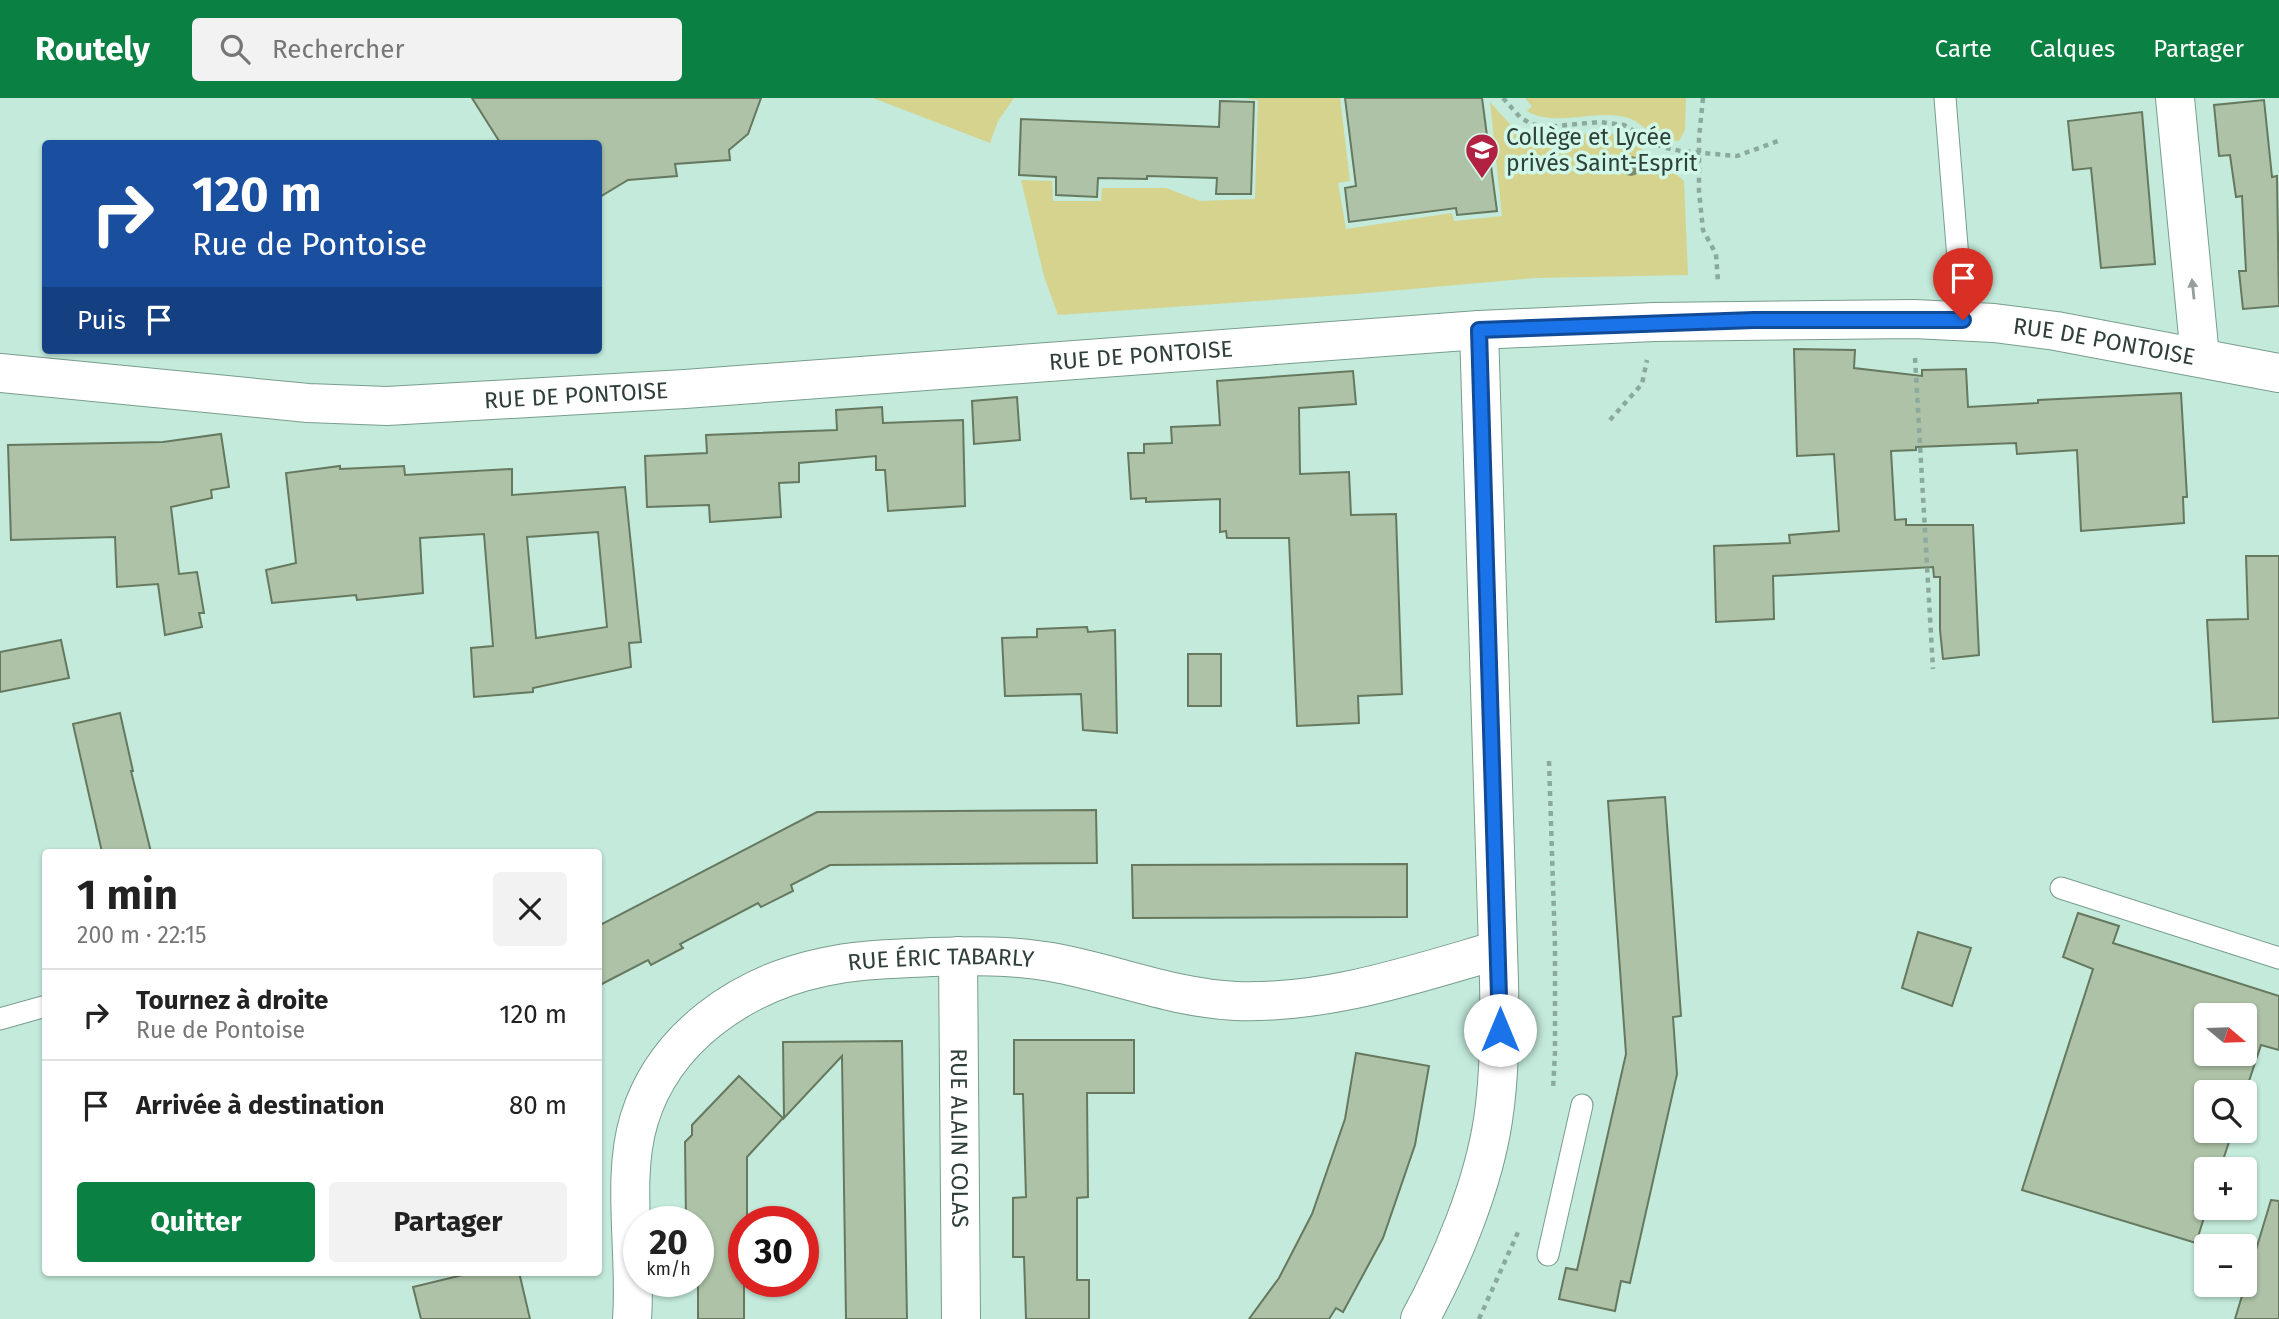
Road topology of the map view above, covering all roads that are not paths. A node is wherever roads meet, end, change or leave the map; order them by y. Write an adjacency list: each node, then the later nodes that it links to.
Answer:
1 (1944, 98): 3 (lane)
2 (2175, 98): 5 (street, one-way to 2)
3 (1963, 320): 4 (street, RUE DE PONTOISE); 5 (street, RUE DE PONTOISE)
4 (1479, 330): 6 (street, RUE DE PONTOISE); 9 (street)
5 (2200, 357): 7 (street, RUE DE PONTOISE)
6 (0, 373)
7 (2279, 373)
8 (2061, 888): 11 (lane)
9 (1498, 950): 10 (street, RUE ÉRIC TABARLY); 18 (street)
10 (958, 957): 16 (street, RUE ÉRIC TABARLY); 17 (street, RUE ALAIN COLAS)
11 (2279, 958)
12 (42, 1007): 13 (lane)
13 (0, 1019)
14 (1582, 1105): 15 (lane)
15 (1548, 1255)
16 (632, 1319)
17 (961, 1319)
18 (1420, 1319)

